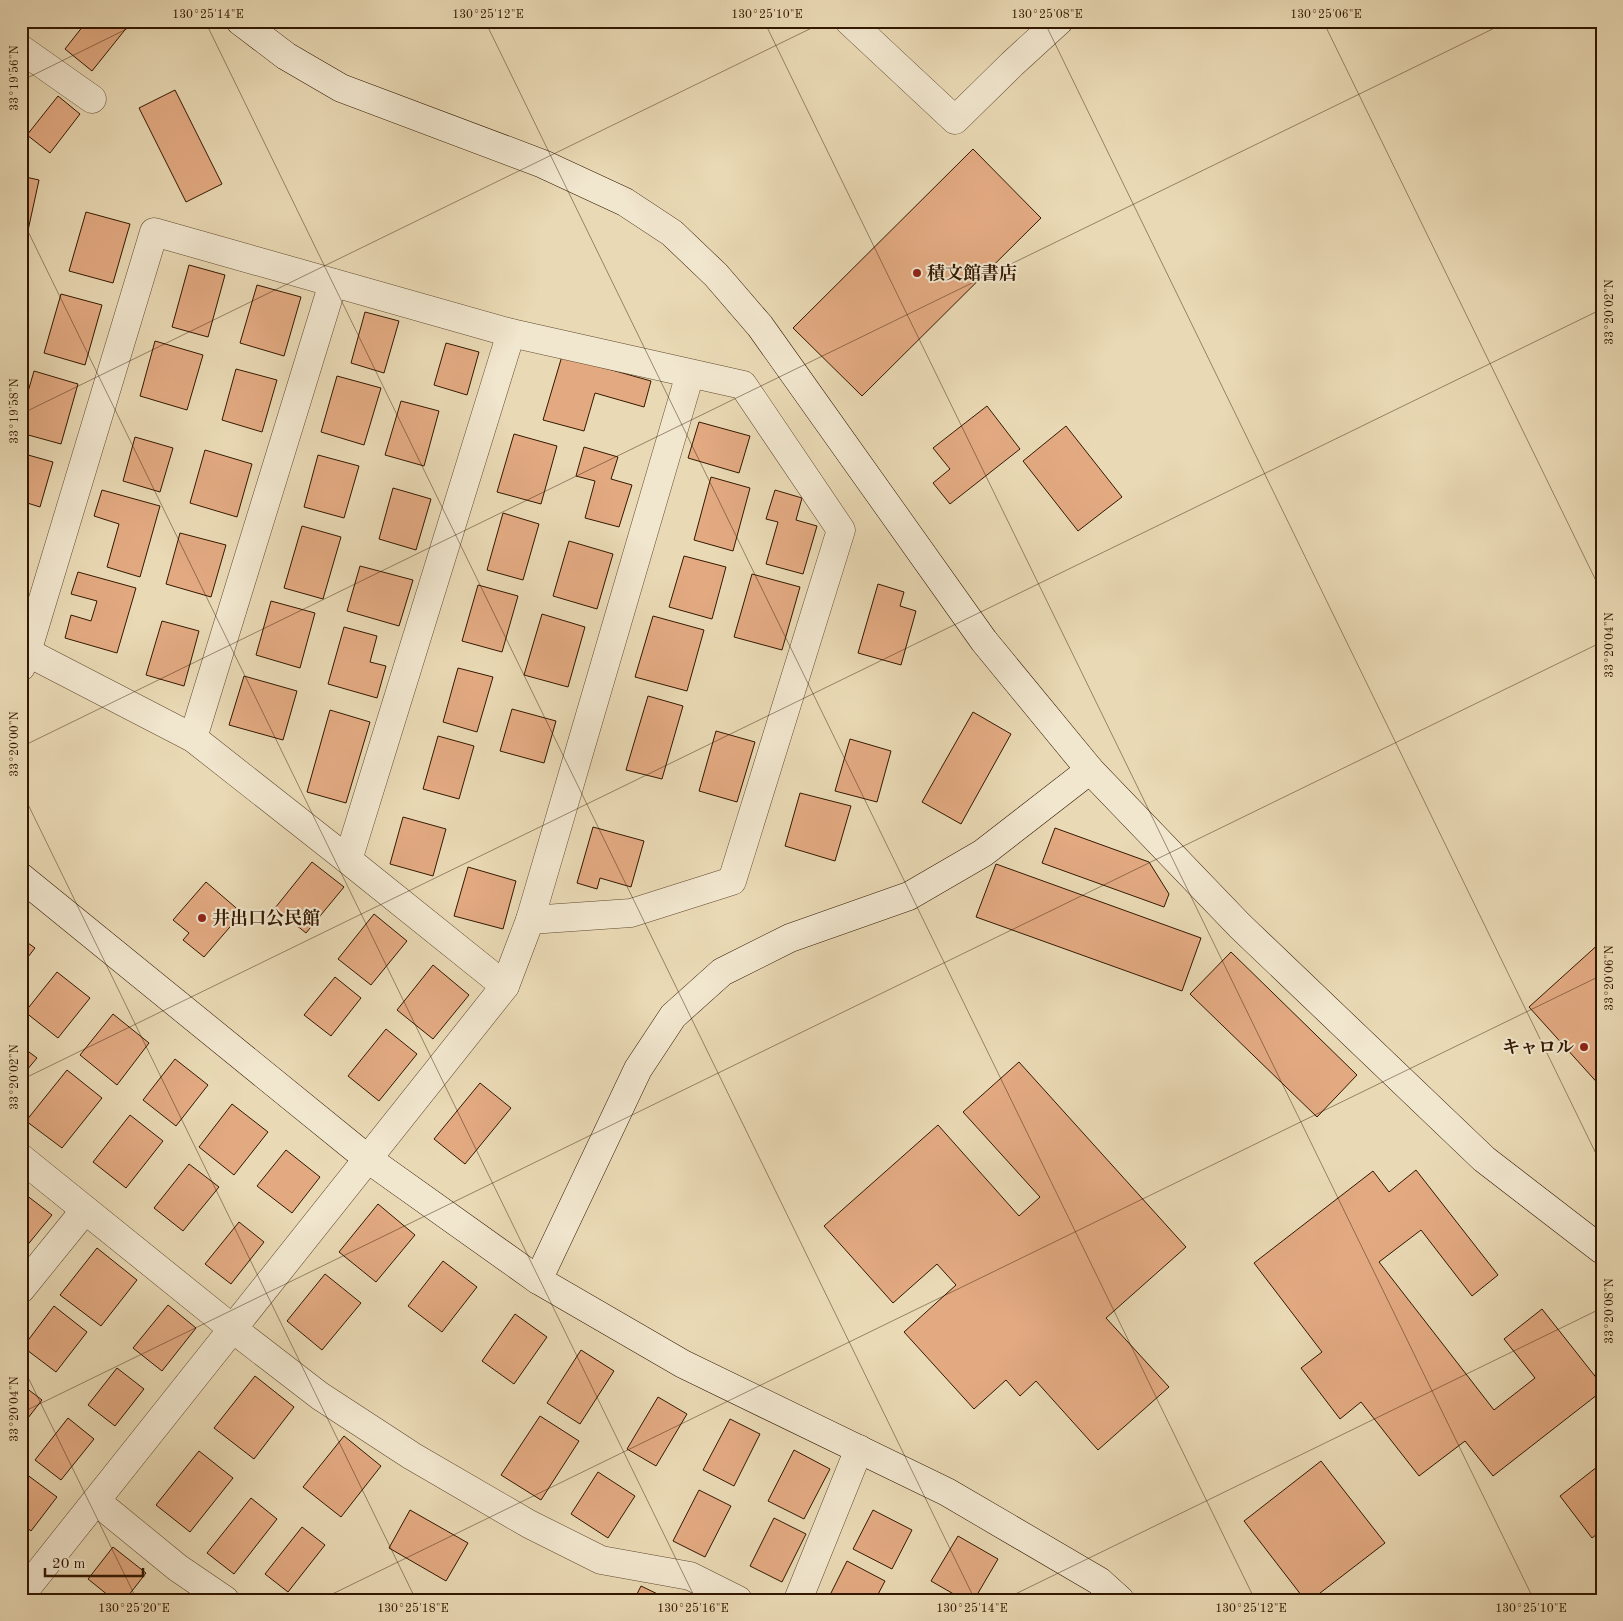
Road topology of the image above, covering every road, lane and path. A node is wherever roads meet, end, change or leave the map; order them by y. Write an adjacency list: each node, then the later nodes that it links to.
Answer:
1 (240, 21): 11 (street)
2 (849, 21): 3 (street)
3 (1059, 21)
4 (21, 50): 5 (street)
5 (92, 99)
6 (334, 283): 7 (street); 9 (street); 10 (street)
7 (511, 333): 8 (street); 12 (street)
8 (690, 374): 14 (street); 14 (street)
9 (23, 656): 10 (street)
10 (193, 738): 12 (street)
11 (1090, 770): 19 (street); 20 (street)
12 (348, 860): 15 (street)
13 (21, 877): 17 (street)
14 (530, 920): 15 (street)
15 (505, 986): 17 (street)
16 (21, 1158): 18 (street)
17 (368, 1159): 20 (street); 22 (street)
18 (85, 1210): 21 (street); 22 (street)
19 (1602, 1250)
20 (538, 1280): 23 (street)
21 (21, 1289)
22 (233, 1329): 24 (street); 27 (street)
23 (859, 1449): 28 (street); 29 (street)
24 (96, 1501): 25 (street); 26 (street)
25 (21, 1595)
26 (225, 1600)
27 (738, 1600)
28 (798, 1600)
29 (1120, 1600)

